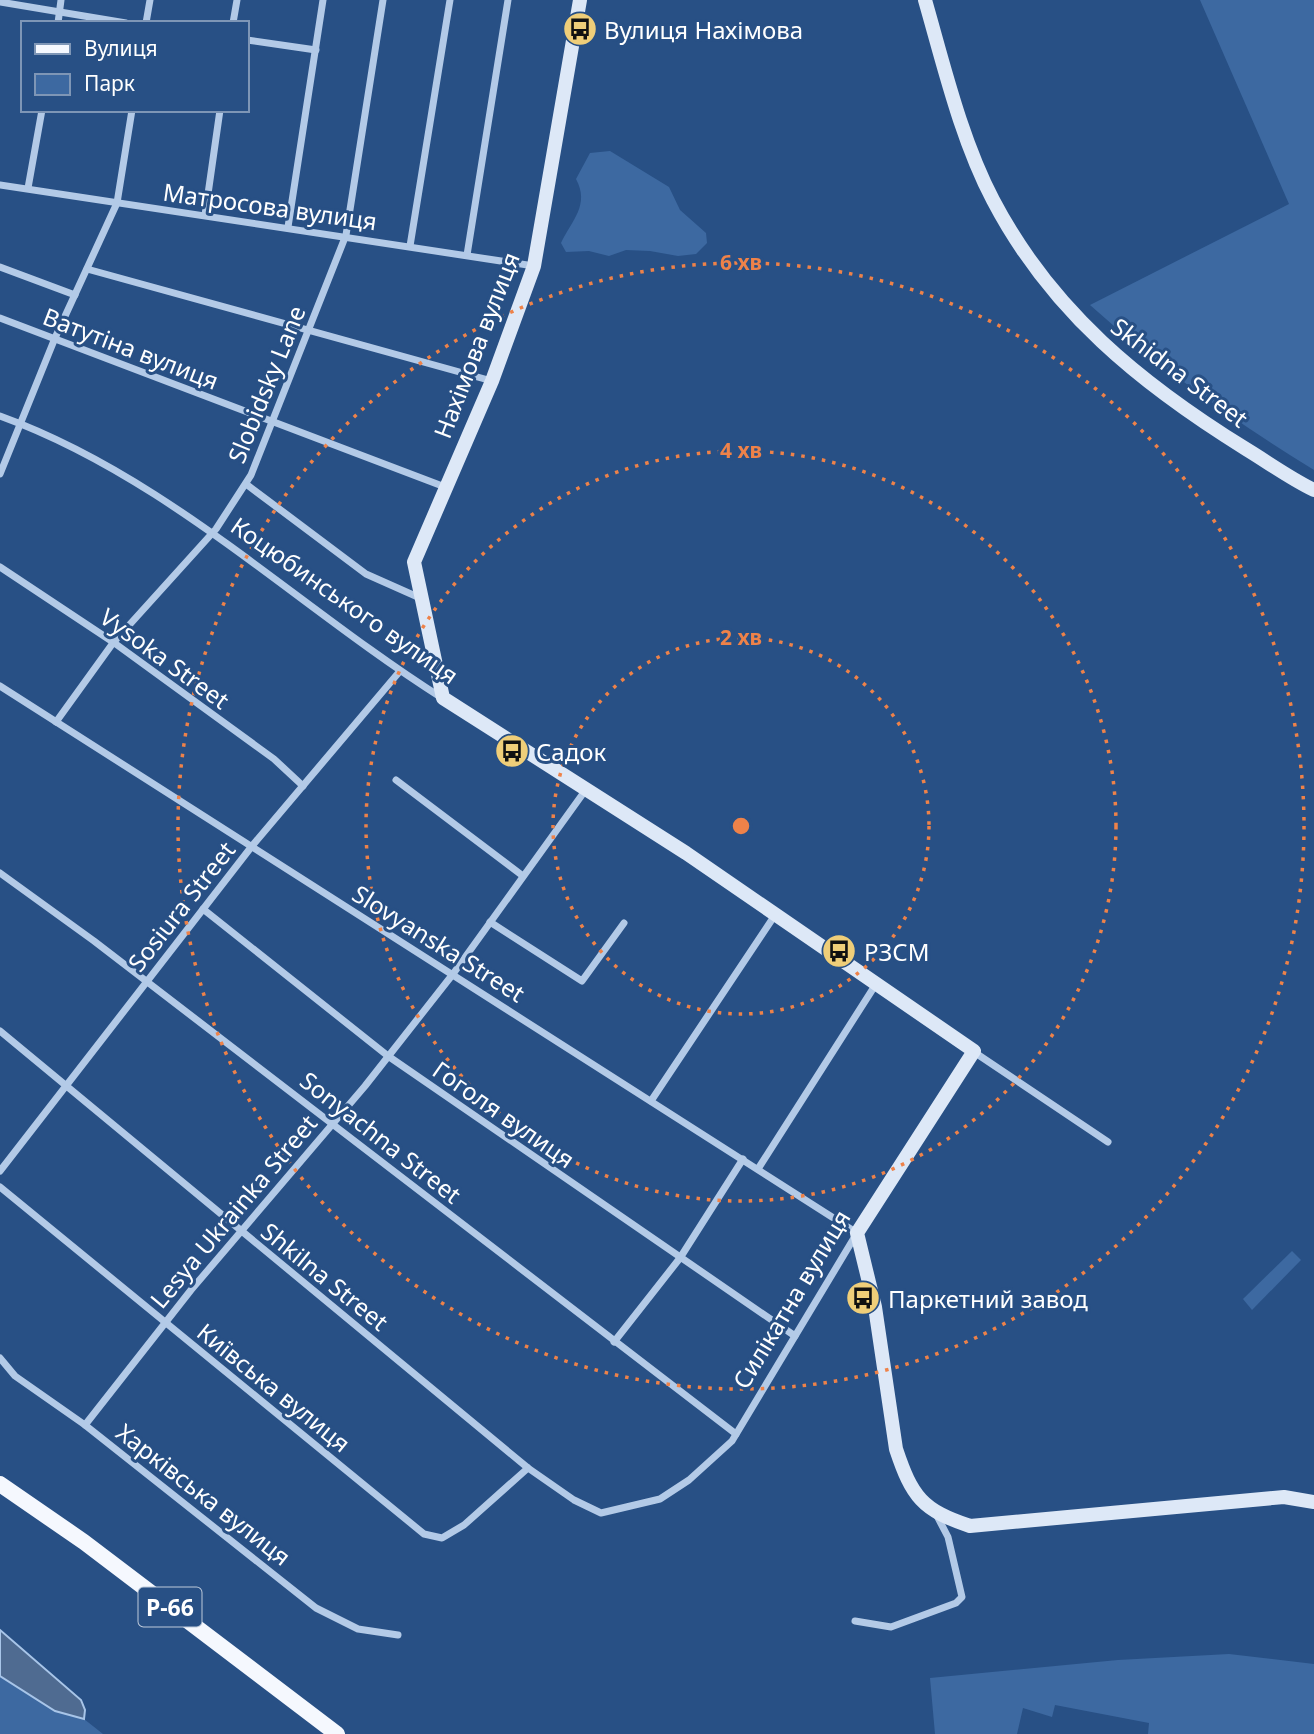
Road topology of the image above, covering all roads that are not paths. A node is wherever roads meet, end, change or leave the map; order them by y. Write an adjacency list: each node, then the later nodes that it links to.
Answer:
1 (61, 0): 11 (street)
2 (150, 0): 14 (street)
3 (237, 0): 15 (street)
4 (323, 0): 17 (street)
5 (383, 0): 26 (street, Slobidsky Lane)
6 (450, 0): 27 (street)
7 (508, 0): 28 (street)
8 (580, 0): 29 (street, Нахімова вулиця)
9 (925, 0): 43 (street, Skhidna Street)
10 (0, 2): 11 (street)
11 (60, 12): 12 (street); 13 (street)
12 (58, 21)
13 (114, 21)
14 (146, 21)
15 (233, 21)
16 (248, 40): 17 (street)
17 (316, 50): 25 (street)
18 (42, 112): 22 (street)
19 (132, 112): 23 (street)
20 (220, 112): 24 (street)
21 (0, 185): 22 (street, Матросова вулиця)
22 (28, 188): 23 (street, Матросова вулиця)
23 (117, 203): 24 (street, Матросова вулиця); 31 (street)
24 (205, 215): 25 (street, Матросова вулиця)
25 (288, 227): 26 (street, Матросова вулиця)
26 (346, 235): 27 (street, Матросова вулиця); 34 (street, Slobidsky Lane)
27 (410, 246): 28 (street, Матросова вулиця)
28 (467, 255): 29 (street, Матросова вулиця)
29 (534, 266): 36 (street, Нахімова вулиця)
30 (0, 267): 32 (street)
31 (87, 268): 32 (street); 34 (street)
32 (75, 295): 35 (street)
33 (0, 318): 35 (street, Ватутіна вулиця)
34 (309, 330): 36 (street); 39 (street, Slobidsky Lane)
35 (55, 338): 38 (street); 39 (street, Ватутіна вулиця)
36 (492, 381): 42 (street, Нахімова вулиця)
37 (0, 416): 38 (street, Коцюбинського вулиця)
38 (21, 424): 40 (street); 44 (street, Коцюбинського вулиця)
39 (274, 424): 41 (street, Slobidsky Lane); 42 (street, Ватутіна вулиця)
40 (0, 474)
41 (246, 484): 44 (street, Slobidsky Lane); 46 (street)
42 (445, 487): 46 (street, Нахімова вулиця)
43 (1314, 490)
44 (210, 532): 47 (street, Slobidsky Lane); 48 (street, Коцюбинського вулиця)
45 (0, 567): 47 (street, Vysoka Street)
46 (420, 598): 50 (street, Нахімова вулиця)
47 (113, 643): 51 (street, Slobidsky Lane); 53 (street, Vysoka Street)
48 (400, 671): 50 (street, Коцюбинського вулиця); 53 (street, Sosiura Street)
49 (0, 686): 51 (street, Slovyanska Street)
50 (443, 698): 54 (street, Коцюбинського вулиця)
51 (56, 722): 55 (street, Slovyanska Street)
52 (396, 780): 57 (street)
53 (303, 786): 55 (street, Sosiura Street)
54 (587, 788): 57 (street, Lesya Ukrainka Street); 59 (street, Коцюбинського вулиця)
55 (252, 846): 58 (street, Sosiura Street); 62 (street, Slovyanska Street)
56 (0, 873): 63 (street, Sonyachna Street)
57 (523, 876): 60 (street, Lesya Ukrainka Street)
58 (203, 909): 63 (street, Sosiura Street); 67 (street, Гоголя вулиця)
59 (776, 914): 64 (street, Коцюбинського вулиця); 69 (street)
60 (490, 922): 61 (street); 62 (street, Lesya Ukrainka Street)
61 (624, 923)
62 (453, 974): 67 (street, Lesya Ukrainka Street); 69 (street, Slovyanska Street)
63 (146, 983): 68 (street, Sosiura Street); 70 (street, Sonyachna Street)
64 (876, 983): 66 (street, Коцюбинського вулиця); 73 (street)
65 (0, 1031): 68 (street, Shkilna Street)
66 (974, 1051): 71 (street, Коцюбинського вулиця); 77 (street, Силікатна вулиця)
67 (388, 1056): 70 (street, Lesya Ukrainka Street); 78 (street, Гоголя вулиця)
68 (65, 1087): 74 (street, Sosiura Street); 76 (street, Shkilna Street)
69 (651, 1101): 72 (street, Slovyanska Street)
70 (331, 1123): 76 (street, Lesya Ukrainka Street); 81 (street, Sonyachna Street)
71 (1108, 1142)
72 (743, 1159): 73 (street, Slovyanska Street); 78 (street)
73 (758, 1169): 77 (street, Slovyanska Street)
74 (0, 1171)
75 (0, 1187): 79 (street, Київська вулиця)
76 (240, 1231): 79 (street, Lesya Ukrainka Street); 85 (street, Shkilna Street)
77 (857, 1233): 80 (street, Силікатна вулиця); 89 (street)
78 (680, 1258): 80 (street, Гоголя вулиця); 81 (street)
79 (166, 1323): 83 (street, Lesya Ukrainka Street); 85 (street, Київська вулиця)
80 (795, 1336): 84 (street, Силікатна вулиця)
81 (614, 1342): 84 (street, Sonyachna Street)
82 (0, 1358): 83 (street, Харківська вулиця)
83 (85, 1425): 91 (street, Харківська вулиця)
84 (736, 1434): 88 (street, Силікатна вулиця)
85 (528, 1468): 88 (street, Shkilna Street)
86 (0, 1484): 92 (main road, Р-66)
87 (1314, 1502): 89 (street)
88 (601, 1513)
89 (936, 1514): 90 (street)
90 (855, 1621)
91 (398, 1635)
92 (337, 1734)

